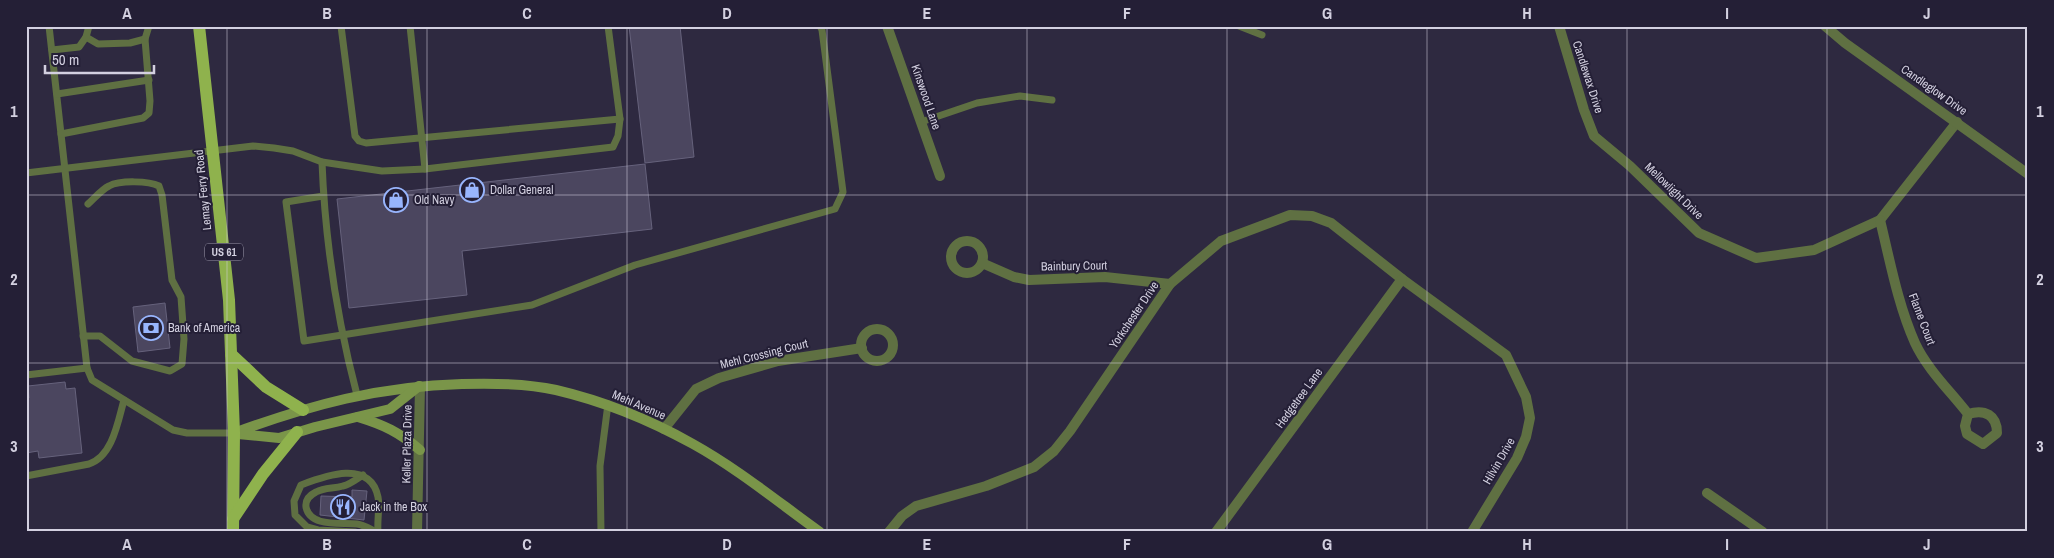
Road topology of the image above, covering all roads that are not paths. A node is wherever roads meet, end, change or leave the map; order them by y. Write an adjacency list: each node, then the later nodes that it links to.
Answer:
1 (49, 26): 17 (lane)
2 (84, 26): 15 (lane)
3 (89, 26): 15 (lane)
4 (199, 26): 27 (main road, Lemay Ferry Road / US 61)
5 (341, 26): 26 (lane)
6 (410, 26): 26 (lane)
7 (608, 26): 21 (lane)
8 (820, 26): 40 (lane)
9 (887, 26): 22 (street, Kinswood Lane)
10 (1239, 26): 14 (lane)
11 (1559, 26): 25 (street, Candlewax Drive)
12 (1825, 26): 23 (street, Candleglow Drive)
13 (149, 28): 16 (lane)
14 (1262, 35)
15 (86, 37): 16 (lane); 17 (lane)
16 (145, 39): 18 (lane)
17 (52, 50): 19 (lane)
18 (149, 80): 19 (lane); 24 (lane)
19 (57, 94): 24 (lane)
20 (1052, 100): 22 (lane)
21 (620, 119): 26 (lane); 30 (lane)
22 (921, 122): 33 (street, Kinswood Lane)
23 (1957, 122): 32 (street, Candleglow Drive); 36 (street, Mellowlight Drive)
24 (61, 134): 29 (lane)
25 (1594, 136): 36 (street, Mellowlight Drive)
26 (422, 138): 30 (lane)
27 (213, 150): 28 (lane); 29 (lane); 43 (main road, Lemay Ferry Road / US 61)
28 (322, 162): 30 (lane); 34 (lane)
29 (65, 168): 31 (lane); 41 (lane)
30 (425, 169)
31 (26, 173)
32 (2028, 174)
33 (940, 176)
34 (323, 196): 40 (lane); 40 (lane)
35 (88, 204): 41 (lane)
36 (1880, 220): 52 (street, Flame Court)
37 (982, 263): 39 (street, Bainbury Court)
38 (1402, 279): 39 (street, Yorkchester Drive); 48 (street, Yorkchester Drive); 68 (street, Hedgetree Lane)
39 (1170, 284): 67 (street, Yorkchester Drive)
40 (344, 335): 47 (lane)
41 (84, 336): 44 (lane)
42 (862, 348): 54 (street, Mehl Crossing Court)
43 (231, 354): 51 (main road); 56 (main road, Lemay Ferry Road / US 61)
44 (87, 368): 45 (lane); 49 (lane)
45 (26, 375)
46 (420, 386): 47 (street, Mehl Avenue); 50 (street, Mehl Avenue); 53 (street); 57 (street, Keller Plaza Drive)
47 (358, 395): 51 (street, Mehl Avenue)
48 (1526, 397): 69 (street, Hilvin Drive)
49 (124, 400): 56 (lane); 59 (lane)
50 (608, 404): 54 (street, Mehl Avenue); 65 (lane)
51 (303, 410): 56 (street, Mehl Avenue)
52 (1968, 414)
53 (358, 417): 55 (street); 57 (street)
54 (664, 429): 66 (street, Mehl Avenue)
55 (297, 432): 56 (street); 61 (main road)
56 (234, 433): 61 (main road, Lemay Ferry Road / US 61)
57 (420, 450): 64 (street, Keller Plaza Drive)
58 (363, 475): 62 (lane); 63 (lane); 63 (lane)
59 (26, 476)
60 (1706, 493): 70 (street)
61 (233, 525)
62 (355, 532)
63 (377, 532)
64 (417, 532)
65 (601, 532)
66 (820, 532)
67 (889, 532)
68 (1216, 532)
69 (1472, 532)
70 (1763, 532)

